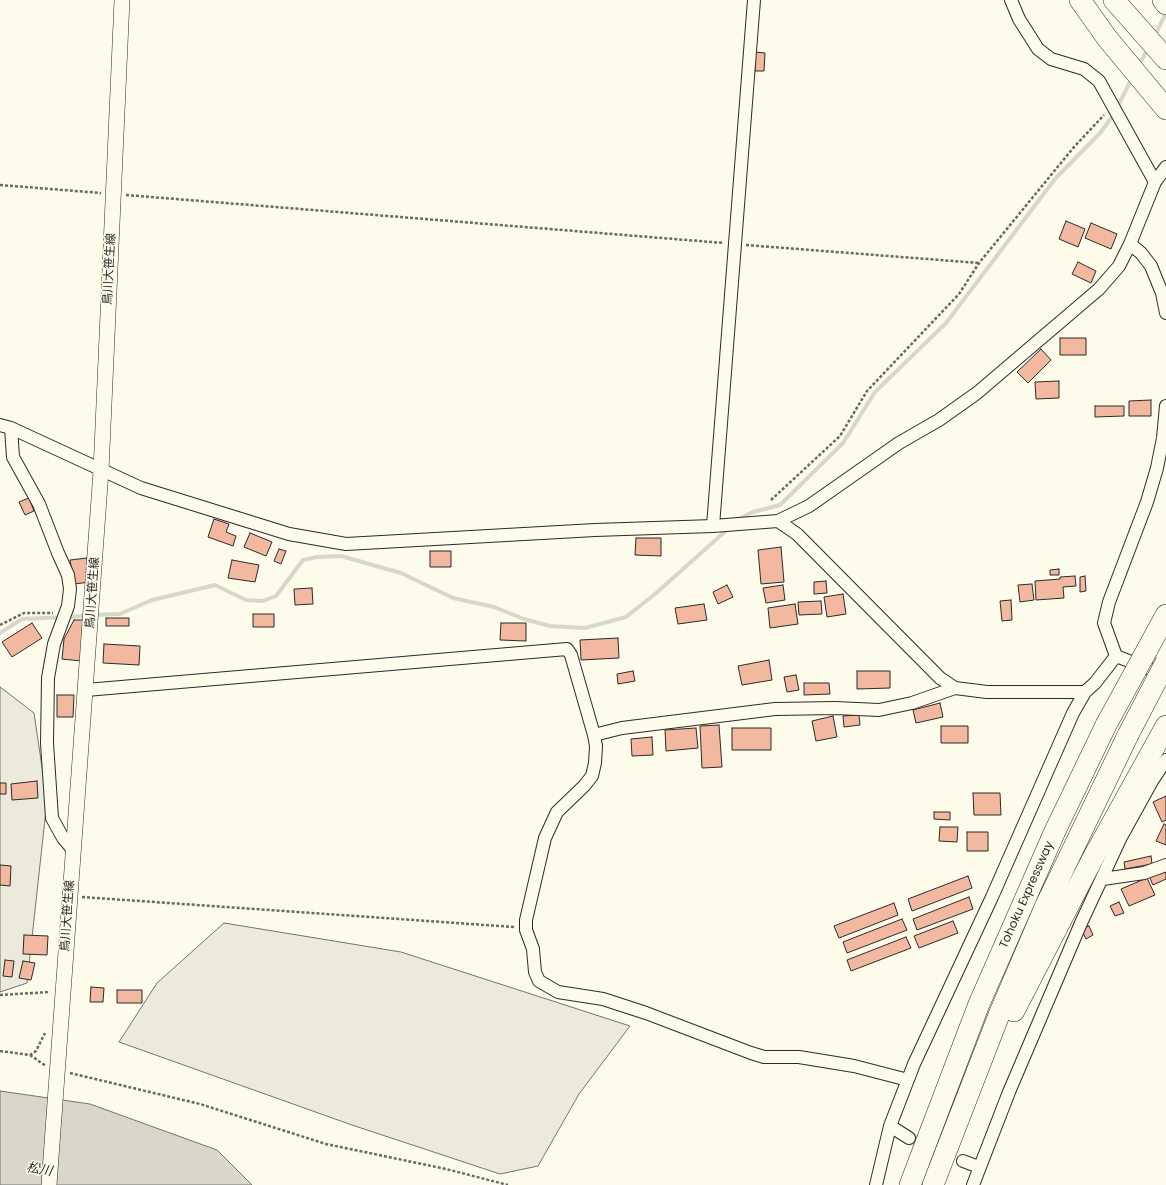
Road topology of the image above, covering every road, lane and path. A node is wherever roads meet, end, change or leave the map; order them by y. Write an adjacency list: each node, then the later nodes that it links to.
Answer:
1 (122, 0): 14 (street, 鳥川大笹生線)
2 (754, 0): 15 (street)
3 (1011, 0): 9 (street)
4 (1080, 0): 10 (highway)
5 (1163, 0): 6 (highway)
6 (1166, 4)
7 (1120, 7): 8 (highway)
8 (1166, 59)
9 (1113, 106): 12 (street); 17 (path)
10 (1166, 109)
11 (1166, 167): 12 (street)
12 (1155, 182): 16 (street)
13 (0, 185): 14 (path)
14 (114, 194): 15 (path); 21 (street, 鳥川大笹生線)
15 (734, 244): 17 (path); 24 (street)
16 (1130, 244): 18 (street); 23 (street)
17 (979, 263): 22 (path)
18 (1166, 313)
19 (1166, 406): 28 (street)
20 (5, 427): 21 (street); 25 (street)
21 (101, 471): 24 (street); 32 (street, 鳥川大笹生線)
22 (771, 500)
23 (778, 521): 24 (street); 31 (street)
24 (717, 526)
25 (65, 614): 27 (path); 37 (street)
26 (1166, 614): 58 (highway, Tohoku Expressway, bridge)
27 (0, 625)
28 (1116, 656): 30 (street); 33 (street)
29 (1166, 662): 50 (highway, Tohoku Expressway, bridge)
30 (1166, 675)
31 (955, 688): 33 (street); 35 (street)
32 (86, 690): 35 (street); 37 (street, 鳥川大笹生線)
33 (1085, 692): 49 (street)
34 (1166, 726): 36 (highway)
35 (594, 735): 41 (street)
36 (1159, 755): 39 (street); 50 (highway)
37 (74, 850): 40 (street, 鳥川大笹生線)
38 (1166, 865): 39 (street)
39 (1103, 879): 54 (street)
40 (70, 896): 41 (path); 42 (street, 鳥川大笹生線)
41 (526, 928): 49 (street)
42 (56, 991): 43 (path); 44 (path); 48 (street, 鳥川大笹生線)
43 (0, 995)
44 (50, 999)
45 (46, 1032): 47 (path)
46 (0, 1051): 47 (path)
47 (30, 1055): 48 (path)
48 (58, 1072): 55 (street, 鳥川大笹生線); 56 (path)
49 (908, 1080): 51 (street)
50 (956, 1123): 59 (highway, Tohoku Expressway)
51 (890, 1126): 52 (street); 57 (street)
52 (909, 1138)
53 (963, 1161): 54 (street)
54 (979, 1167): 60 (street)
55 (49, 1185)
56 (508, 1185)
57 (876, 1185)
58 (910, 1185)
59 (933, 1185)
60 (973, 1185)

